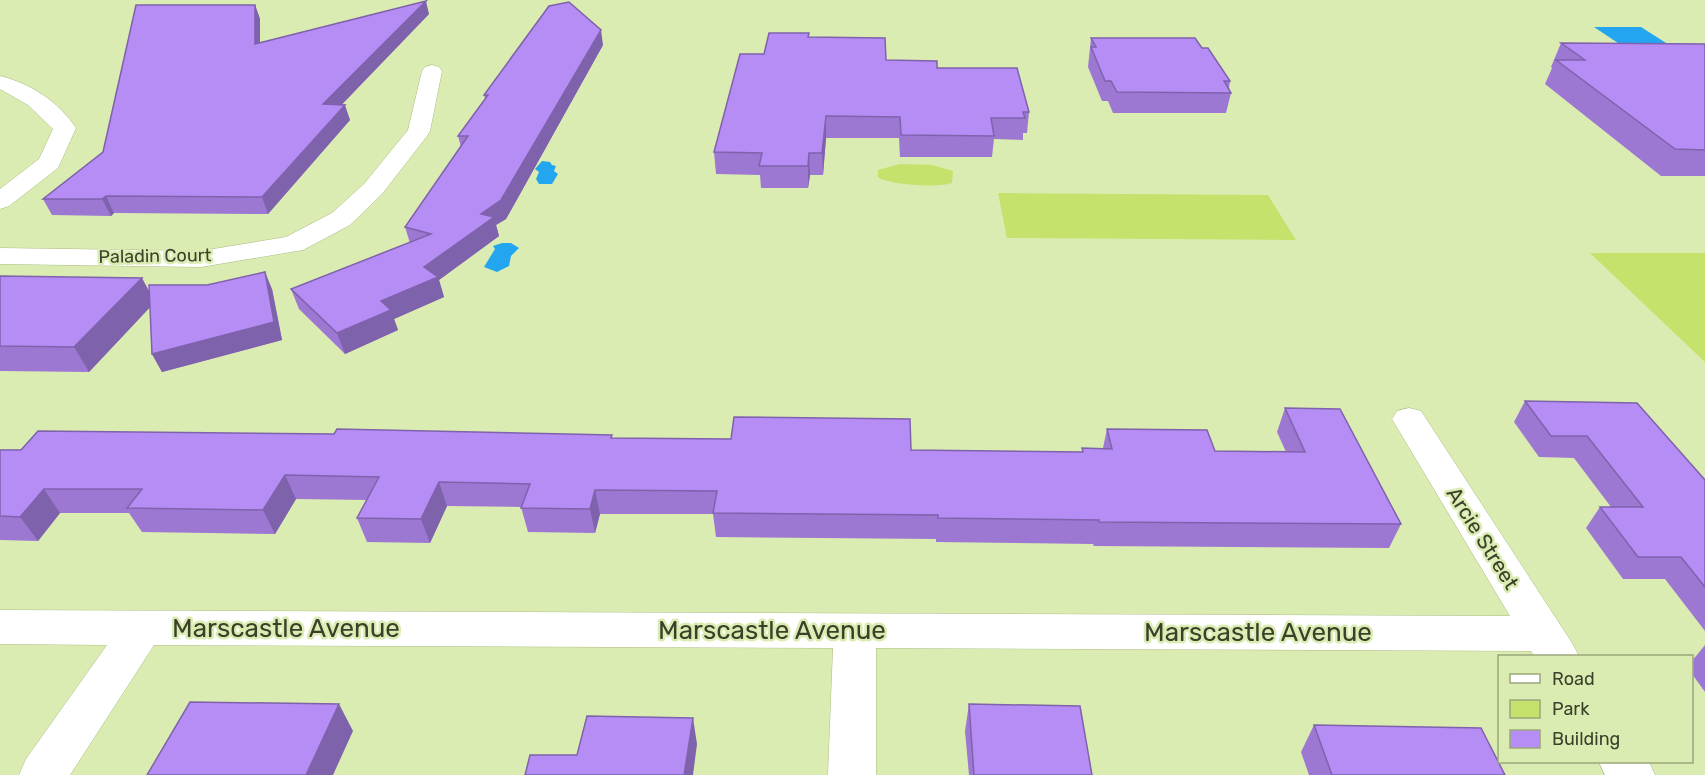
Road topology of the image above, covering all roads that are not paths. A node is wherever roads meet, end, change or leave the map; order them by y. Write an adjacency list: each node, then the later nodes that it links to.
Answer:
1 (432, 71): 4 (street, Paladin Court)
2 (7, 84): 3 (street)
3 (0, 201)
4 (0, 256)
5 (1408, 419): 9 (street, Arcie Street)
6 (0, 627): 7 (street, Marscastle Avenue)
7 (142, 628): 8 (street, Marscastle Avenue); 10 (street)
8 (855, 631): 9 (street, Marscastle Avenue); 11 (street)
9 (1550, 645)
10 (43, 775)
11 (852, 775)

